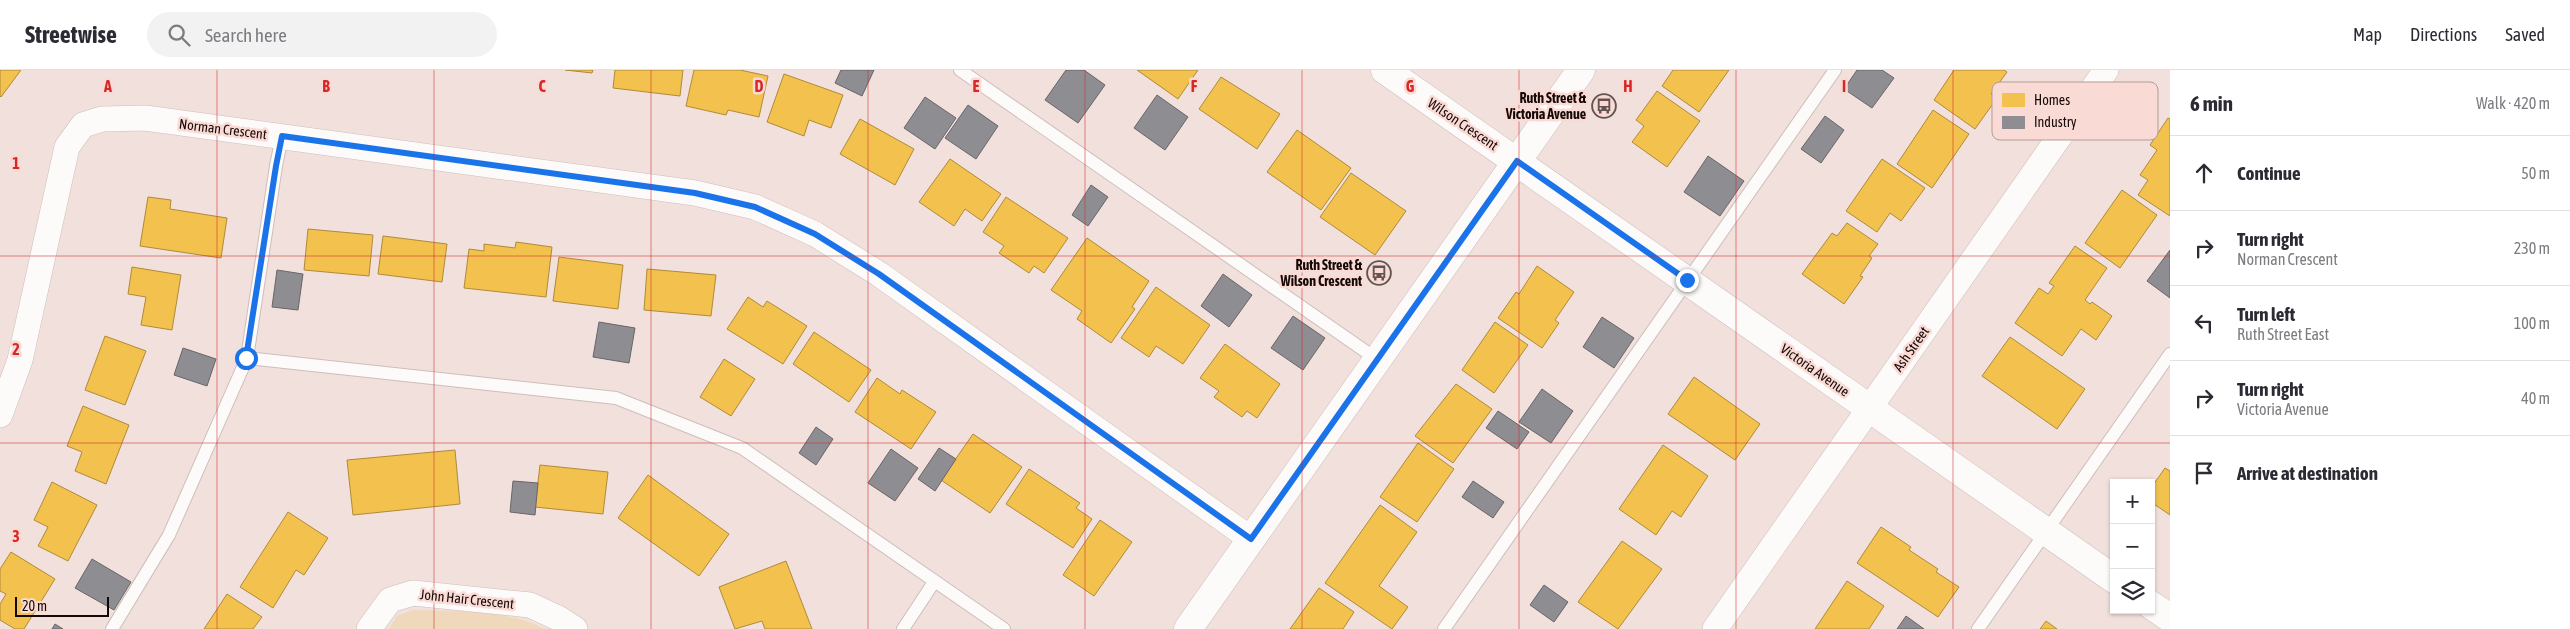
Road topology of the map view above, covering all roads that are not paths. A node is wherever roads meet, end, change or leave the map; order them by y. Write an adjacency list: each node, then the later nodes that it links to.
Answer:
1 (960, 70): 13 (lane)
2 (1384, 70): 9 (street, Wilson Crescent)
3 (1581, 70): 9 (street)
4 (1835, 70): 10 (lane)
5 (2106, 70): 6 (street, Ash Street)
6 (2098, 82)
7 (282, 136): 12 (lane); 15 (street, Norman Crescent); 17 (street, Norman Crescent)
8 (2057, 140): 14 (street, Ash Street)
9 (1517, 161): 10 (street, Victoria Avenue); 13 (street)
10 (1687, 280): 14 (street, Victoria Avenue); 28 (lane)
11 (2170, 354): 16 (lane)
12 (246, 358): 19 (lane); 22 (lane)
13 (1378, 360): 17 (street)
14 (1869, 408): 16 (street, Victoria Avenue); 29 (street, Ash Street)
15 (0, 415)
16 (2046, 532): 18 (street, Victoria Avenue); 30 (lane)
17 (1251, 539): 27 (street)
18 (2110, 576)
19 (934, 582): 25 (lane); 26 (lane)
20 (2155, 608): 21 (street)
21 (2170, 618)
22 (112, 629)
23 (369, 629): 24 (street, John Hair Crescent)
24 (575, 629)
25 (903, 629)
26 (1004, 629)
27 (1188, 629)
28 (1444, 629)
29 (1715, 629)
30 (1978, 629)

